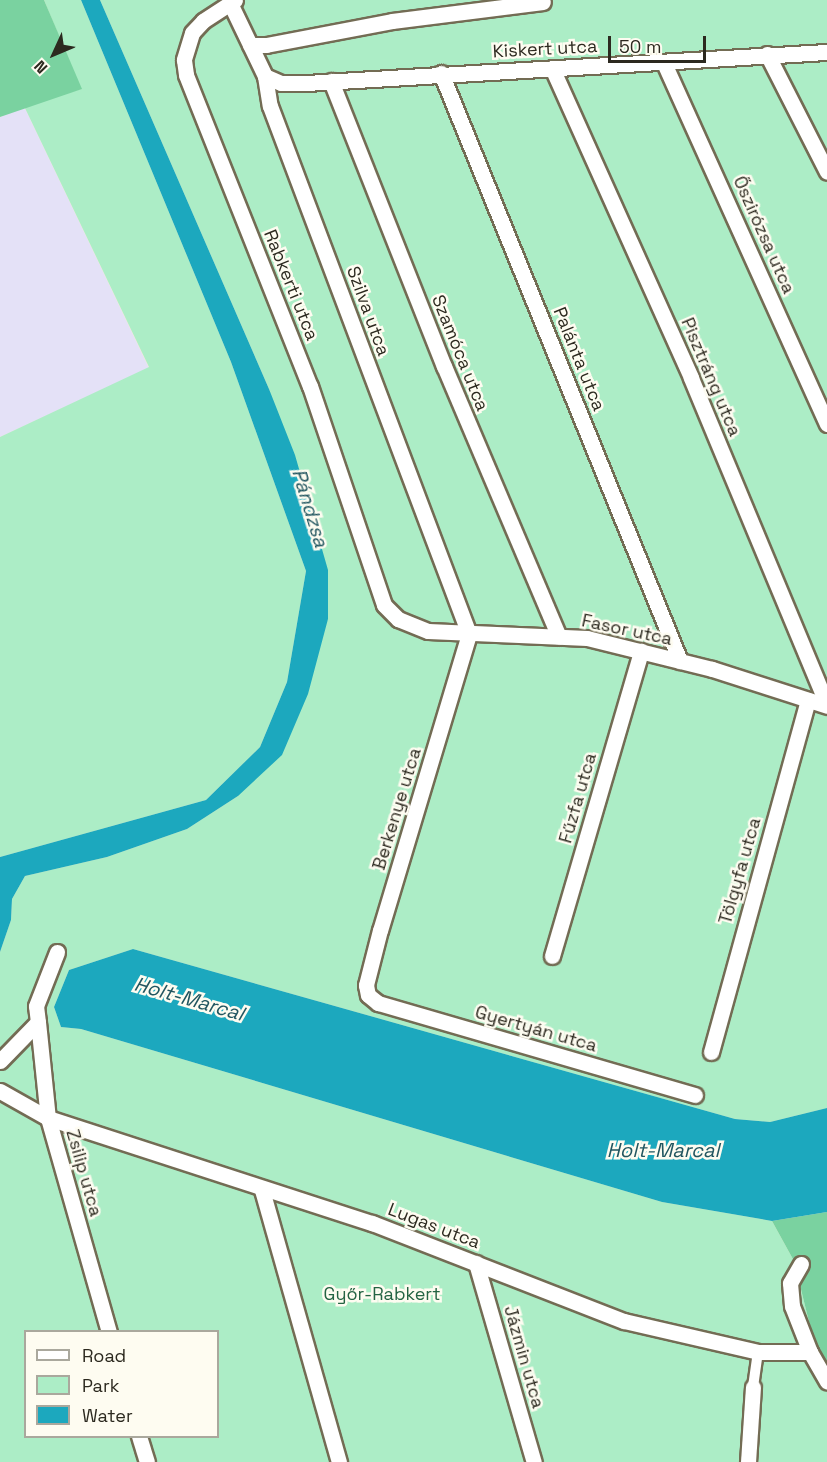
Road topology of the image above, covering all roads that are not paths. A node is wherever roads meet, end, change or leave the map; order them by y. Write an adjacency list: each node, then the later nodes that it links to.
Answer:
1 (233, 1): 3 (street, Szilva utca); 13 (street, Rabkerti utca)
2 (543, 2): 3 (street)
3 (250, 45): 9 (street, Szilva utca)
4 (827, 52): 5 (street, Kiskert utca)
5 (767, 54): 6 (street, Kiskert utca); 11 (street)
6 (664, 63): 7 (street, Kiskert utca); 12 (street, Őszirózsa utca)
7 (552, 68): 8 (street, Kiskert utca); 19 (street, Pisztráng utca)
8 (441, 73): 10 (street, Kiskert utca); 17 (street, Palánta utca)
9 (265, 76): 10 (street, Kiskert utca); 14 (street, Szilva utca)
10 (332, 81): 15 (street, Szamóca utca)
11 (827, 172)
12 (827, 424)
13 (384, 605): 14 (street, Fasor utca)
14 (469, 634): 15 (street, Fasor utca); 22 (street, Berkenye utca)
15 (559, 637): 16 (street, Fasor utca)
16 (641, 651): 17 (street, Fasor utca); 21 (street, Fűzfa utca)
17 (680, 661): 18 (street, Fasor utca)
18 (808, 700): 19 (street, Fasor utca); 24 (street, Tölgyfa utca)
19 (827, 706)
20 (57, 952): 23 (street)
21 (552, 956)
22 (368, 995): 27 (street, Gyertyán utca)
23 (38, 1022): 25 (street); 28 (street, Zsilip utca)
24 (711, 1052)
25 (0, 1061)
26 (0, 1091): 28 (street, Lugas utca)
27 (694, 1095)
28 (48, 1118): 29 (street, Lugas utca); 32 (street, Zsilip utca)
29 (262, 1190): 30 (street, Lugas utca); 39 (street)
30 (476, 1263): 33 (street, Lugas utca); 40 (street, Jázmin utca)
31 (801, 1264): 34 (street)
32 (108, 1330)
33 (758, 1352): 34 (street, Lugas utca); 36 (street)
34 (810, 1352): 35 (street)
35 (827, 1381)
36 (753, 1387): 41 (street)
37 (139, 1438): 38 (street)
38 (147, 1462)
39 (339, 1462)
40 (534, 1462)
41 (748, 1462)

